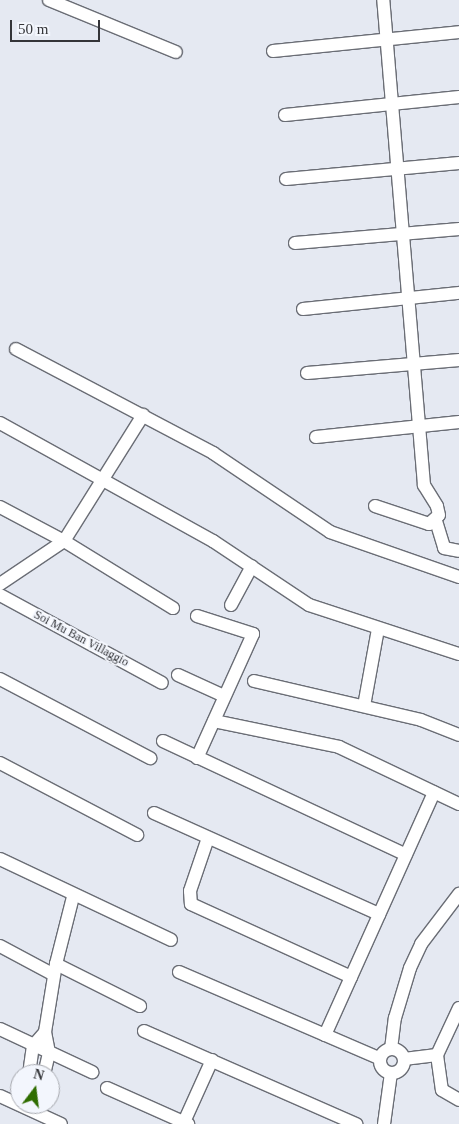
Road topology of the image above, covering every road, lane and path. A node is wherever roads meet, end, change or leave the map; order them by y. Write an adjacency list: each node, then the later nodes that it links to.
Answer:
1 (50, 0): 5 (street)
2 (383, 0): 4 (street)
3 (459, 32): 4 (street)
4 (386, 38): 6 (street); 8 (street)
5 (176, 52)
6 (273, 52)
7 (459, 97): 8 (street)
8 (391, 104): 9 (street); 11 (street)
9 (285, 115)
10 (459, 163): 11 (street)
11 (396, 169): 12 (street); 14 (street)
12 (286, 179)
13 (459, 229): 14 (street)
14 (402, 234): 15 (street); 17 (street)
15 (295, 243)
16 (459, 293): 17 (street)
17 (407, 296): 18 (street); 21 (street)
18 (303, 309)
19 (16, 349): 23 (street)
20 (459, 360): 21 (street)
21 (413, 363): 22 (street); 26 (street)
22 (308, 373)
23 (143, 415): 28 (street); 35 (street)
24 (459, 422): 26 (street)
25 (0, 423): 28 (street)
26 (418, 427): 27 (street); 31 (street)
27 (316, 437)
28 (102, 478): 32 (street); 34 (street)
29 (0, 506): 32 (street)
30 (375, 506): 31 (street)
31 (436, 522): 33 (street)
32 (64, 541): 36 (street); 39 (street)
33 (459, 551)
34 (252, 566): 38 (street); 41 (street)
35 (459, 577)
36 (0, 584)
37 (0, 596): 46 (street, Soi Mu Ban Villaggio)
38 (231, 605)
39 (173, 608)
40 (197, 616): 47 (street)
41 (378, 629): 42 (street); 48 (street)
42 (459, 654)
43 (178, 674): 47 (street)
44 (0, 679): 52 (street)
45 (254, 681): 48 (street)
46 (162, 683)
47 (224, 696): 49 (street)
48 (364, 706): 50 (street)
49 (214, 721): 53 (street); 55 (street)
50 (459, 735)
51 (163, 741): 53 (street)
52 (150, 758)
53 (197, 758): 60 (street)
54 (0, 763): 58 (street)
55 (434, 792): 56 (street); 60 (street)
56 (459, 804)
57 (154, 813): 59 (street)
58 (136, 835)
59 (208, 838): 64 (street); 69 (street)
60 (406, 855): 64 (street)
61 (0, 860): 63 (street)
62 (459, 894): 78 (street)
63 (74, 897): 65 (street); 67 (street)
64 (379, 914): 69 (street)
65 (171, 940)
66 (0, 946): 67 (street)
67 (55, 969): 70 (street); 75 (street)
68 (180, 972): 76 (street)
69 (351, 977): 76 (street)
70 (140, 1006)
71 (459, 1008): 72 (street)
72 (455, 1026): 80 (street)
73 (0, 1029): 77 (street)
74 (144, 1031): 83 (street)
75 (44, 1032): 77 (street); 79 (street)
76 (325, 1035): 81 (street)
77 (33, 1046): 79 (street); 84 (street)
78 (391, 1049): 81 (street); 82 (street)
79 (48, 1053): 85 (street); 86 (street)
80 (437, 1055): 82 (street); 89 (street)
81 (379, 1058): 87 (street)
82 (404, 1059): 87 (street)
83 (212, 1060): 91 (street); 93 (street)
84 (30, 1064)
85 (46, 1064)
86 (92, 1072)
87 (392, 1074): 94 (street)
88 (107, 1088): 91 (street)
89 (459, 1100)
90 (47, 1114): 92 (street)
91 (186, 1123)
92 (61, 1124)
93 (356, 1124)
94 (384, 1124)

